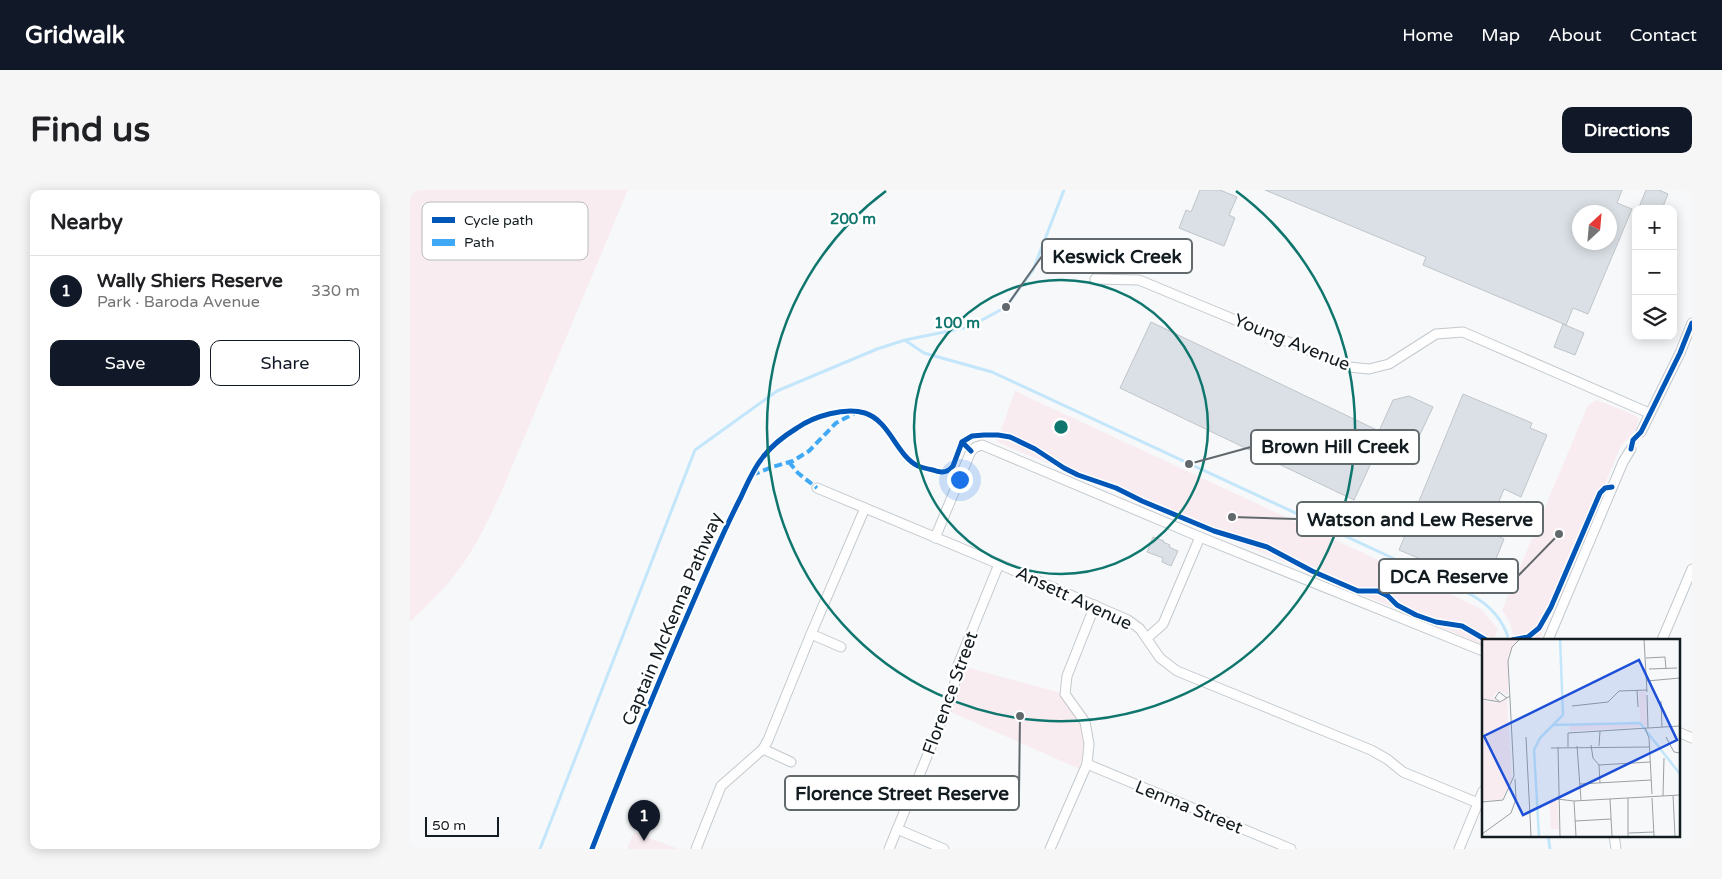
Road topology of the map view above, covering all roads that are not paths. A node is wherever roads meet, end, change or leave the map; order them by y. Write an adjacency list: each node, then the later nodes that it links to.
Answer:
1 (1095, 279): 3 (street, Young Avenue)
2 (1692, 323): 3 (street)
3 (1649, 413): 4 (street)
4 (1641, 432)
5 (1631, 449): 15 (street)
6 (817, 488): 7 (street, Ansett Avenue)
7 (865, 508): 9 (street, Ansett Avenue); 13 (street)
8 (1200, 537): 9 (street); 14 (street); 18 (street)
9 (935, 538): 10 (street, Ansett Avenue)
10 (999, 564): 12 (street, Ansett Avenue); 26 (street, Florence Street)
11 (1692, 569): 16 (street)
12 (1095, 605): 14 (street, Ansett Avenue); 23 (street)
13 (811, 634): 17 (street); 21 (street)
14 (1147, 638): 25 (street, Ansett Avenue)
15 (1548, 639)
16 (1662, 639)
17 (840, 647)
18 (1482, 651)
19 (1680, 733): 20 (street)
20 (1692, 738)
21 (763, 749): 22 (street); 28 (street)
22 (791, 762)
23 (1086, 764): 31 (street); 32 (street, Lenma Street)
24 (1482, 793): 25 (street)
25 (1478, 802): 33 (street)
26 (897, 829): 29 (street, Florence Street); 30 (street)
27 (1614, 836): 34 (street)
28 (696, 849)
29 (889, 849)
30 (944, 849)
31 (1050, 849)
32 (1291, 849)
33 (1459, 849)
34 (1616, 849)

